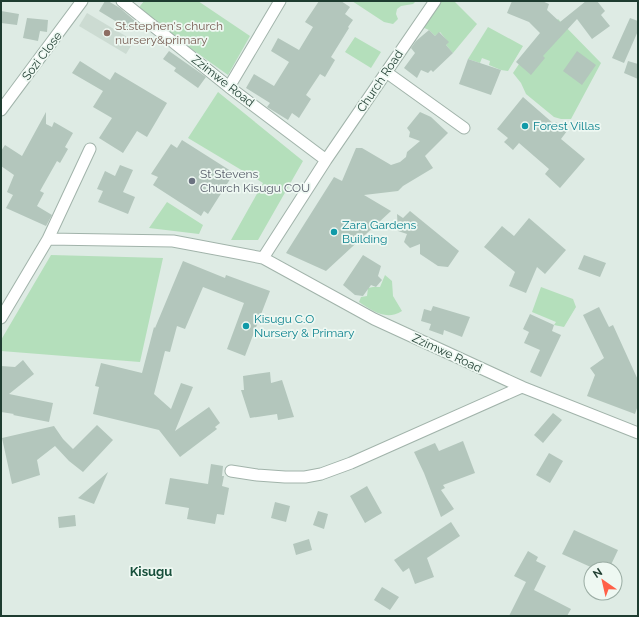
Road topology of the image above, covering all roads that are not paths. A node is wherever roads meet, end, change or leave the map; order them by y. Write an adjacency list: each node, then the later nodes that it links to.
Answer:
1 (82, 1): 7 (street, Sozi Close)
2 (122, 1): 6 (street, Zzimwe Road)
3 (280, 1): 6 (street)
4 (435, 1): 5 (street, Church Road)
5 (386, 72): 8 (street); 10 (street, Church Road)
6 (229, 87): 10 (street, Zzimwe Road)
7 (1, 110)
8 (464, 128)
9 (90, 149): 11 (street)
10 (326, 160): 12 (street, Church Road)
11 (48, 239): 12 (street, Zzimwe Road); 13 (street)
12 (263, 258): 14 (street, Zzimwe Road)
13 (1, 318)
14 (522, 387): 15 (street, Zzimwe Road); 16 (street)
15 (638, 433)
16 (231, 471)

